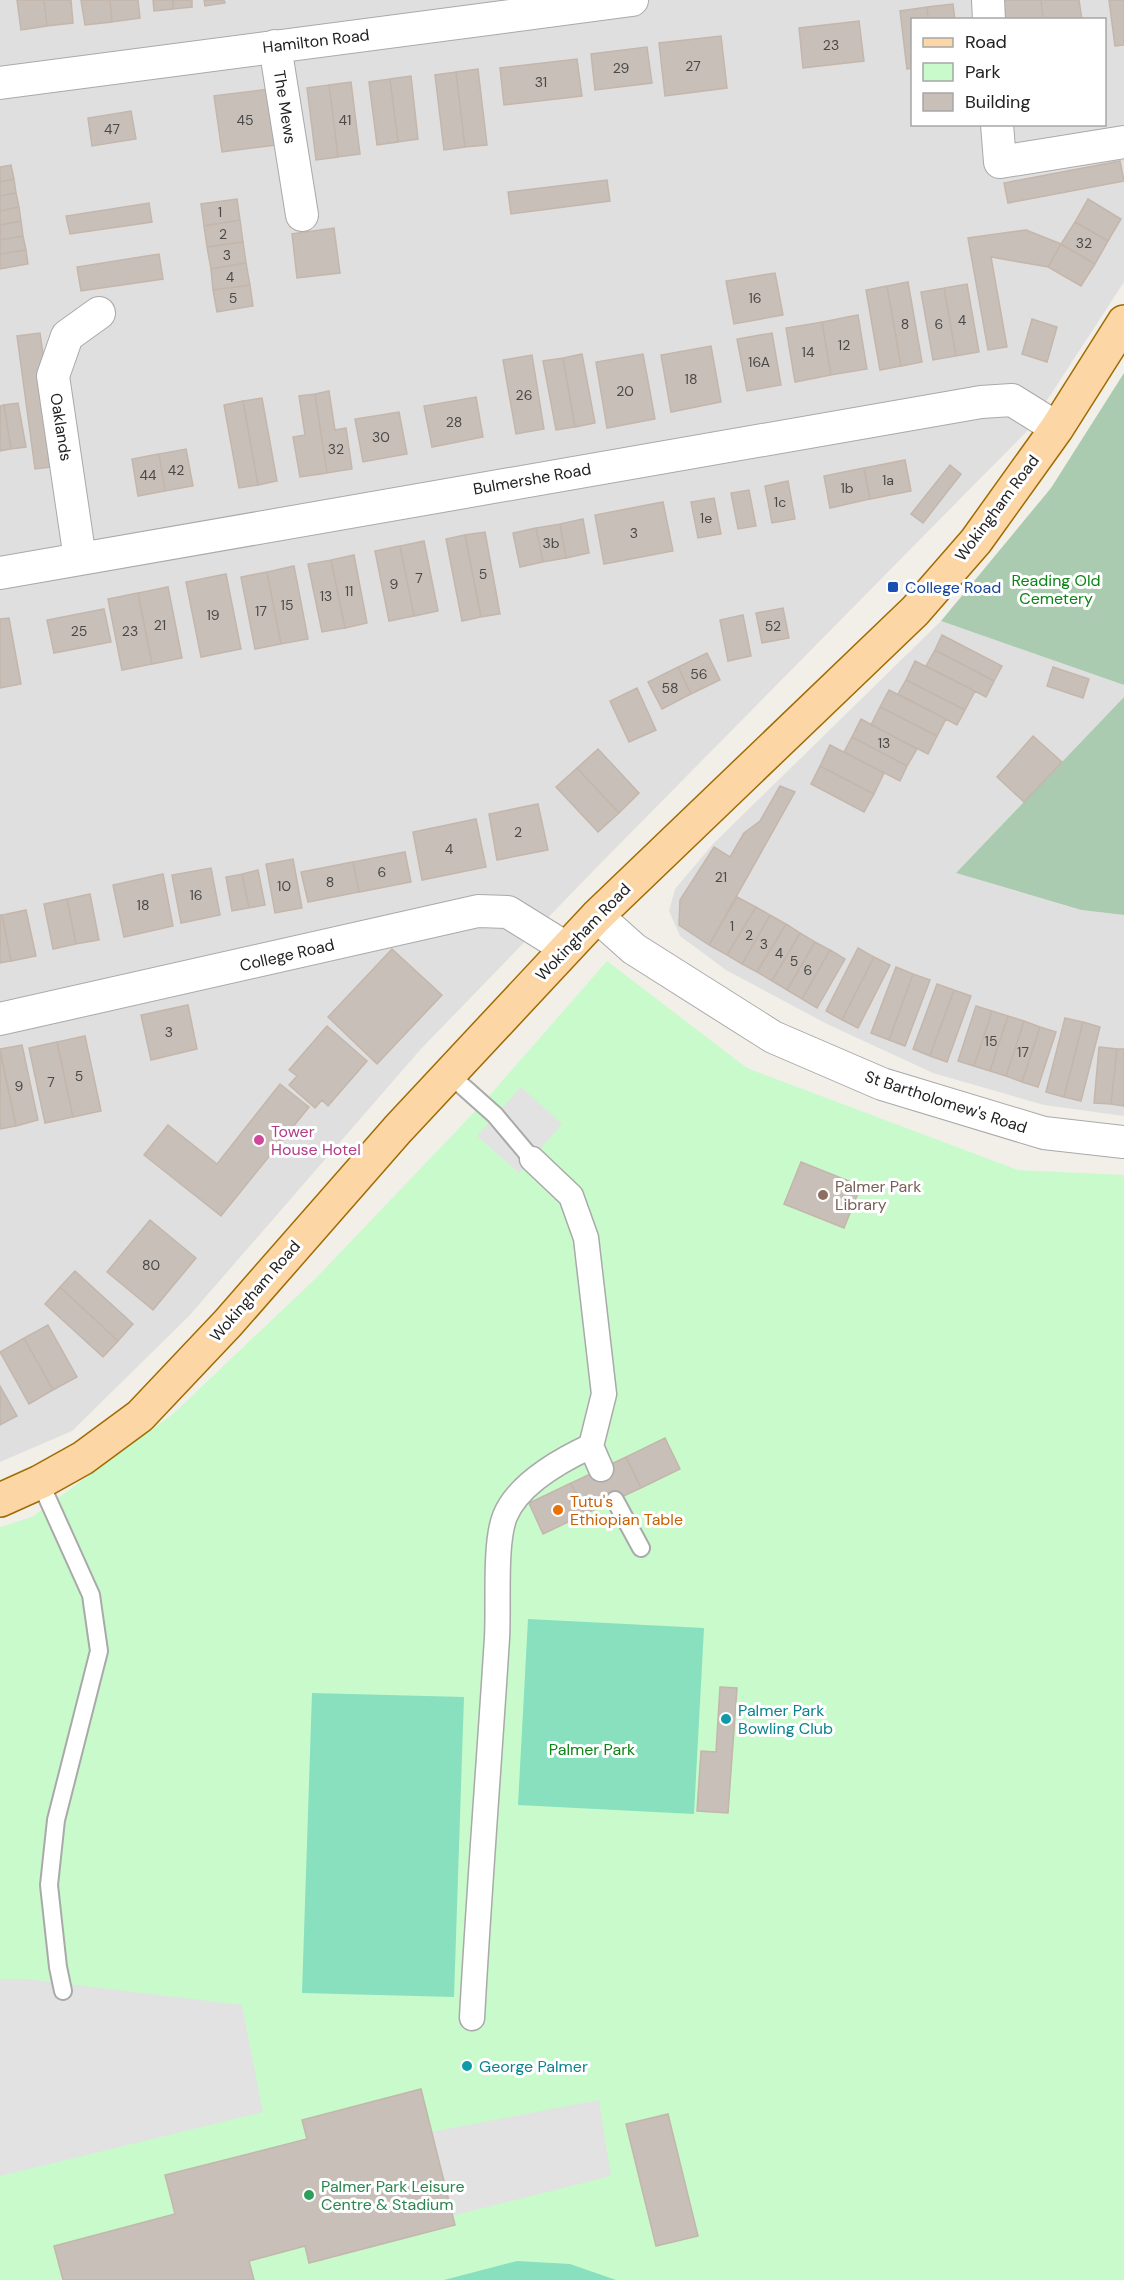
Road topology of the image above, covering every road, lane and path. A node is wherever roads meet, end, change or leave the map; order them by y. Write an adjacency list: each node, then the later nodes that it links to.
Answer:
1 (632, 0): 4 (street, Hamilton Road)
2 (988, 0): 3 (street)
3 (989, 18)
4 (275, 46): 5 (street, Hamilton Road); 8 (street, The Mews)
5 (0, 83)
6 (998, 126): 7 (street)
7 (1124, 142)
8 (302, 215)
9 (99, 313): 12 (street, Oaklands)
10 (1124, 322): 11 (main road, Wokingham Road)
11 (1057, 428): 12 (street, Bulmershe Road); 14 (main road, Wokingham Road)
12 (80, 559): 13 (street, Bulmershe Road)
13 (0, 573)
14 (597, 916): 15 (main road, Wokingham Road); 18 (street, St Bartholomew's Road)
15 (566, 948): 16 (street, College Road); 17 (main road, Wokingham Road)
16 (0, 1019)
17 (449, 1074): 19 (lane); 22 (main road, Wokingham Road)
18 (1124, 1142)
19 (532, 1159): 20 (street)
20 (591, 1446): 21 (street); 27 (street)
21 (601, 1469)
22 (40, 1482): 23 (main road, Wokingham Road); 26 (lane)
23 (0, 1500)
24 (615, 1500): 25 (lane)
25 (641, 1548)
26 (63, 1991)
27 (472, 2018)

